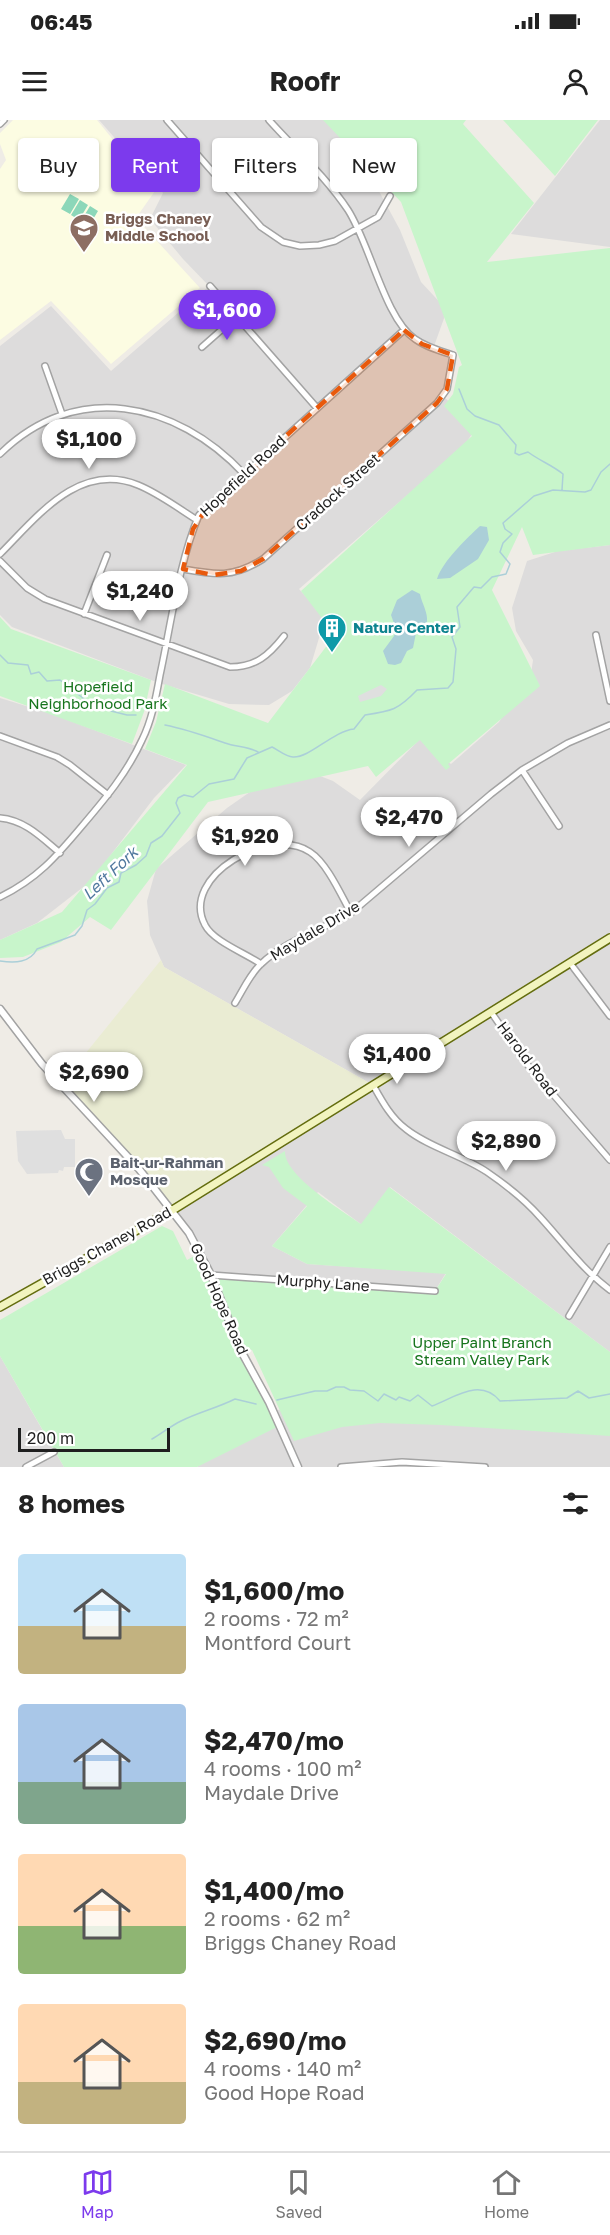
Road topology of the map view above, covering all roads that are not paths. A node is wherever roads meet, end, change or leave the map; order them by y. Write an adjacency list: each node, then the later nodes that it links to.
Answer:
1 (4, 120): 4 (street)
2 (167, 120): 6 (street)
3 (269, 120): 6 (street)
4 (0, 124)
5 (390, 196): 6 (street)
6 (358, 229): 9 (street)
7 (210, 286): 8 (street)
8 (236, 317): 10 (street); 12 (street)
9 (404, 330): 12 (street, Hopefield Road); 20 (street, Cradock Street)
10 (202, 347)
11 (45, 366): 13 (street)
12 (317, 408): 15 (street, Hopefield Road)
13 (62, 414): 14 (street); 15 (street)
14 (0, 454)
15 (244, 474): 16 (street, Hopefield Road)
16 (197, 520): 17 (street); 20 (street, Hopefield Road)
17 (0, 554)
18 (107, 555): 21 (street)
19 (0, 561): 21 (street)
20 (183, 569): 24 (street, Hopefield Road)
21 (84, 614): 24 (street)
22 (596, 635): 25 (street)
23 (284, 636): 24 (street)
24 (167, 644): 29 (street, Hopefield Road)
25 (610, 701)
26 (610, 725): 28 (street, Maydale Drive)
27 (0, 736): 29 (street)
28 (522, 770): 31 (street); 34 (street, Maydale Drive)
29 (108, 795): 32 (street, Hopefield Road)
30 (0, 818): 32 (street)
31 (559, 826)
32 (60, 853): 33 (street, Hopefield Road)
33 (0, 897)
34 (351, 913): 37 (street, Maydale Drive); 37 (street)
35 (610, 938): 36 (main road, Briggs Chaney Road)
36 (570, 963): 40 (main road, Briggs Chaney Road); 41 (street)
37 (261, 964): 38 (street, Maydale Drive)
38 (235, 1003)
39 (0, 1009): 44 (street, Good Hope Road)
40 (491, 1012): 42 (main road, Briggs Chaney Road); 43 (street, Harold Road)
41 (610, 1016)
42 (373, 1085): 44 (main road, Briggs Chaney Road); 47 (street)
43 (610, 1161)
44 (171, 1210): 46 (street, Good Hope Road); 50 (main road, Briggs Chaney Road)
45 (610, 1247): 47 (street)
46 (211, 1275): 49 (street, Murphy Lane); 55 (street, Good Hope Road)
47 (593, 1276): 48 (street); 51 (street)
48 (610, 1290)
49 (435, 1291)
50 (0, 1307)
51 (570, 1316)
52 (54, 1452): 54 (street)
53 (375, 1465): 56 (street); 57 (street)
54 (26, 1467)
55 (298, 1467)
56 (341, 1467)
57 (485, 1467)

